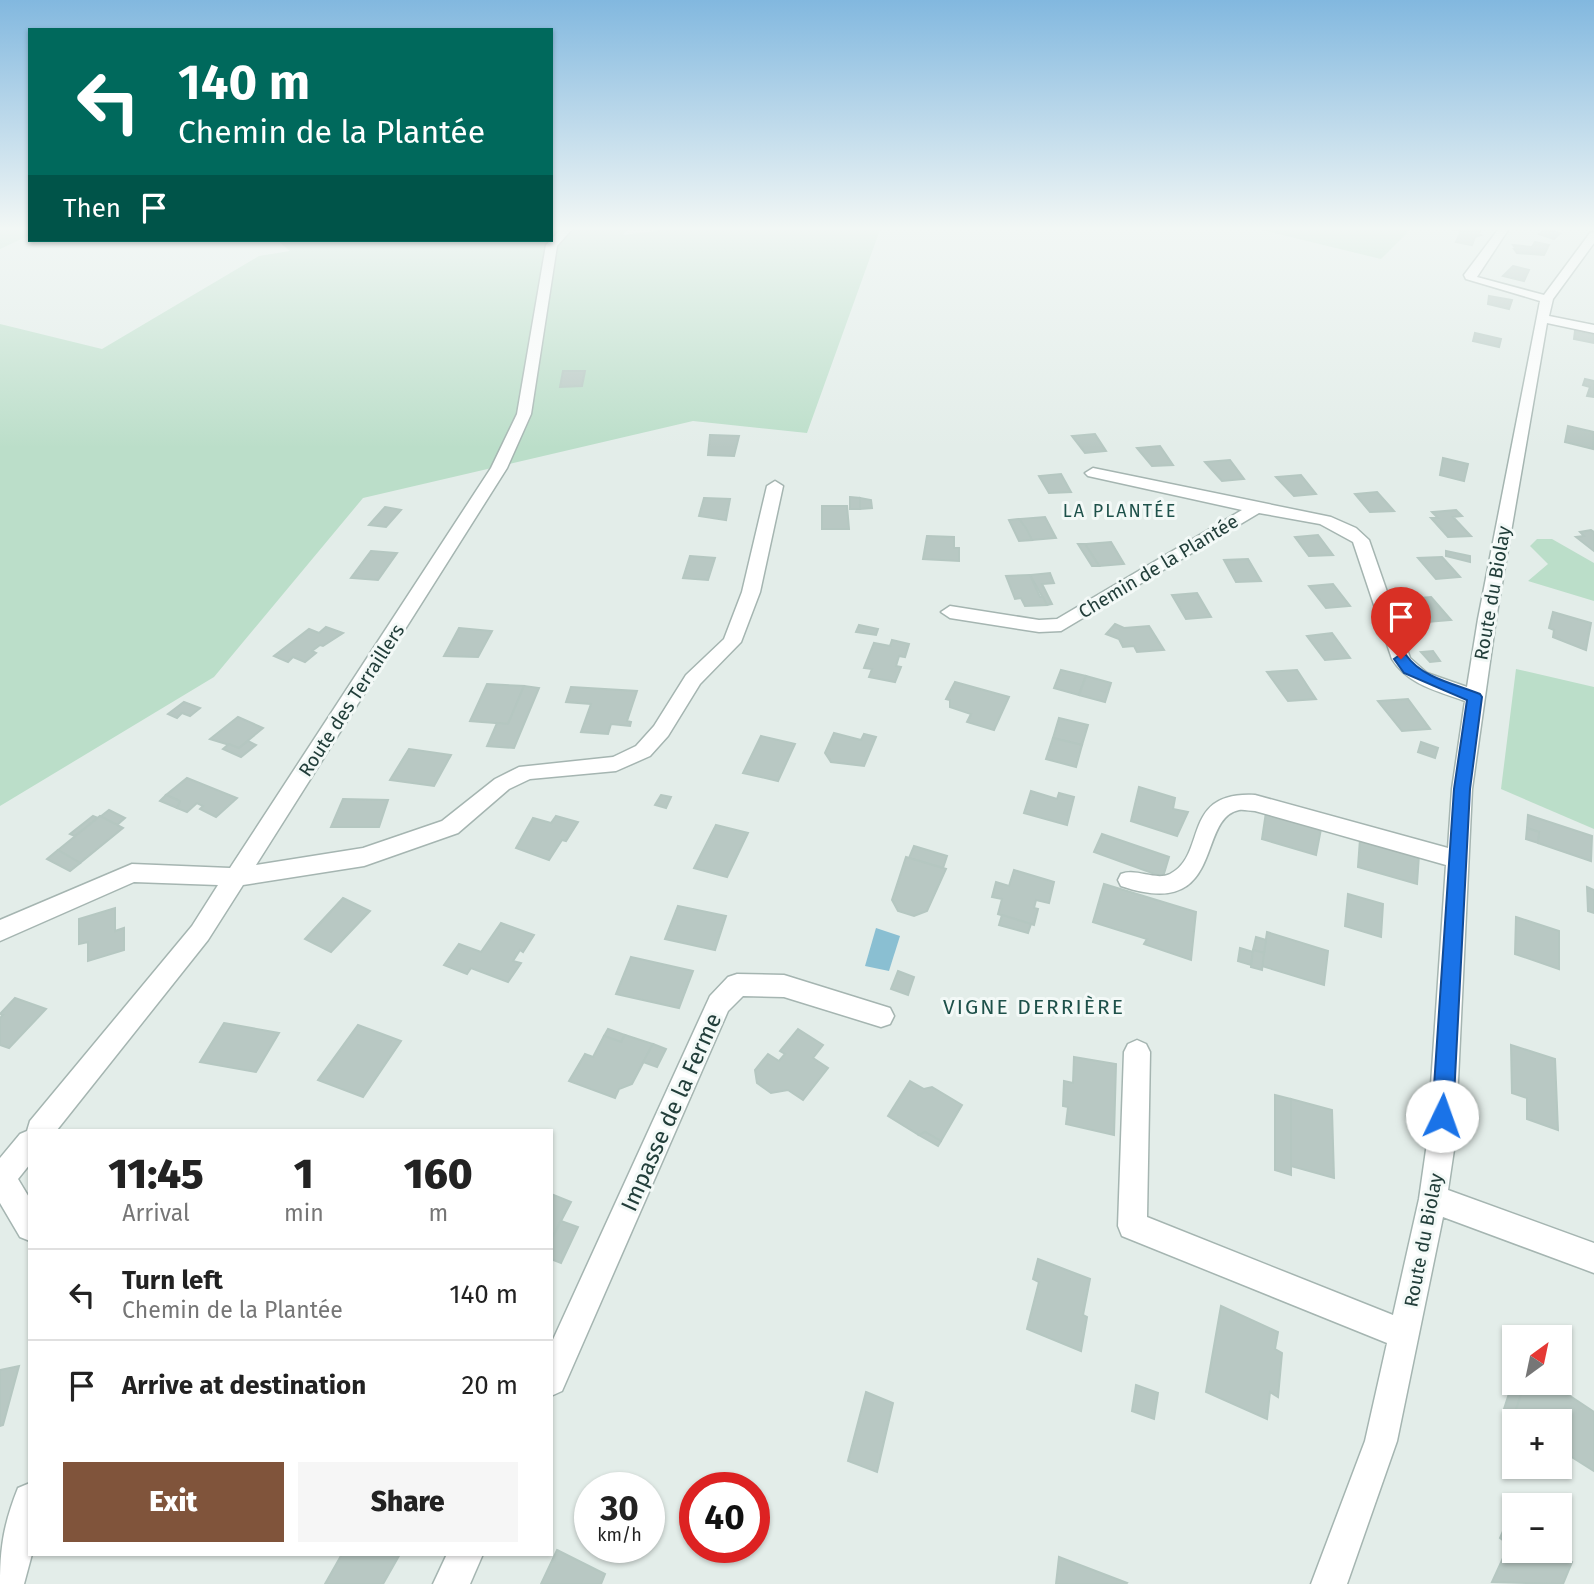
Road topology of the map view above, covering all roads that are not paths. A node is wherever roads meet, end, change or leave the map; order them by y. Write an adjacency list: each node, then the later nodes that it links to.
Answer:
1 (543, 301): 11 (street, Route des Terraillers)
2 (1546, 301): 3 (street, Route du Biolay)
3 (1542, 318): 4 (street); 9 (street, Route du Biolay)
4 (1594, 329)
5 (1093, 473): 7 (street)
6 (775, 486): 11 (street)
7 (1256, 508): 8 (street, Chemin de la Plantée); 9 (street, Chemin de la Plantée)
8 (950, 612)
9 (1475, 697): 10 (street, Route du Biolay)
10 (1457, 859): 12 (street); 19 (street, Route du Biolay)
11 (236, 877): 13 (street); 16 (street, Route des Terraillers)
12 (1129, 880)
13 (0, 931)
14 (881, 1016): 23 (street, Impasse de la Ferme)
15 (1137, 1052): 22 (street)
16 (41, 1129)
17 (28, 1145): 18 (street)
18 (0, 1178): 20 (street)
19 (1433, 1199): 21 (street); 22 (street, Route du Biolay)
20 (28, 1224)
21 (1594, 1258)
22 (1405, 1335): 28 (street, Route du Biolay)
23 (553, 1376)
24 (28, 1507): 26 (street)
25 (465, 1556): 27 (street)
26 (6, 1584)
27 (451, 1584)
28 (1329, 1584)

